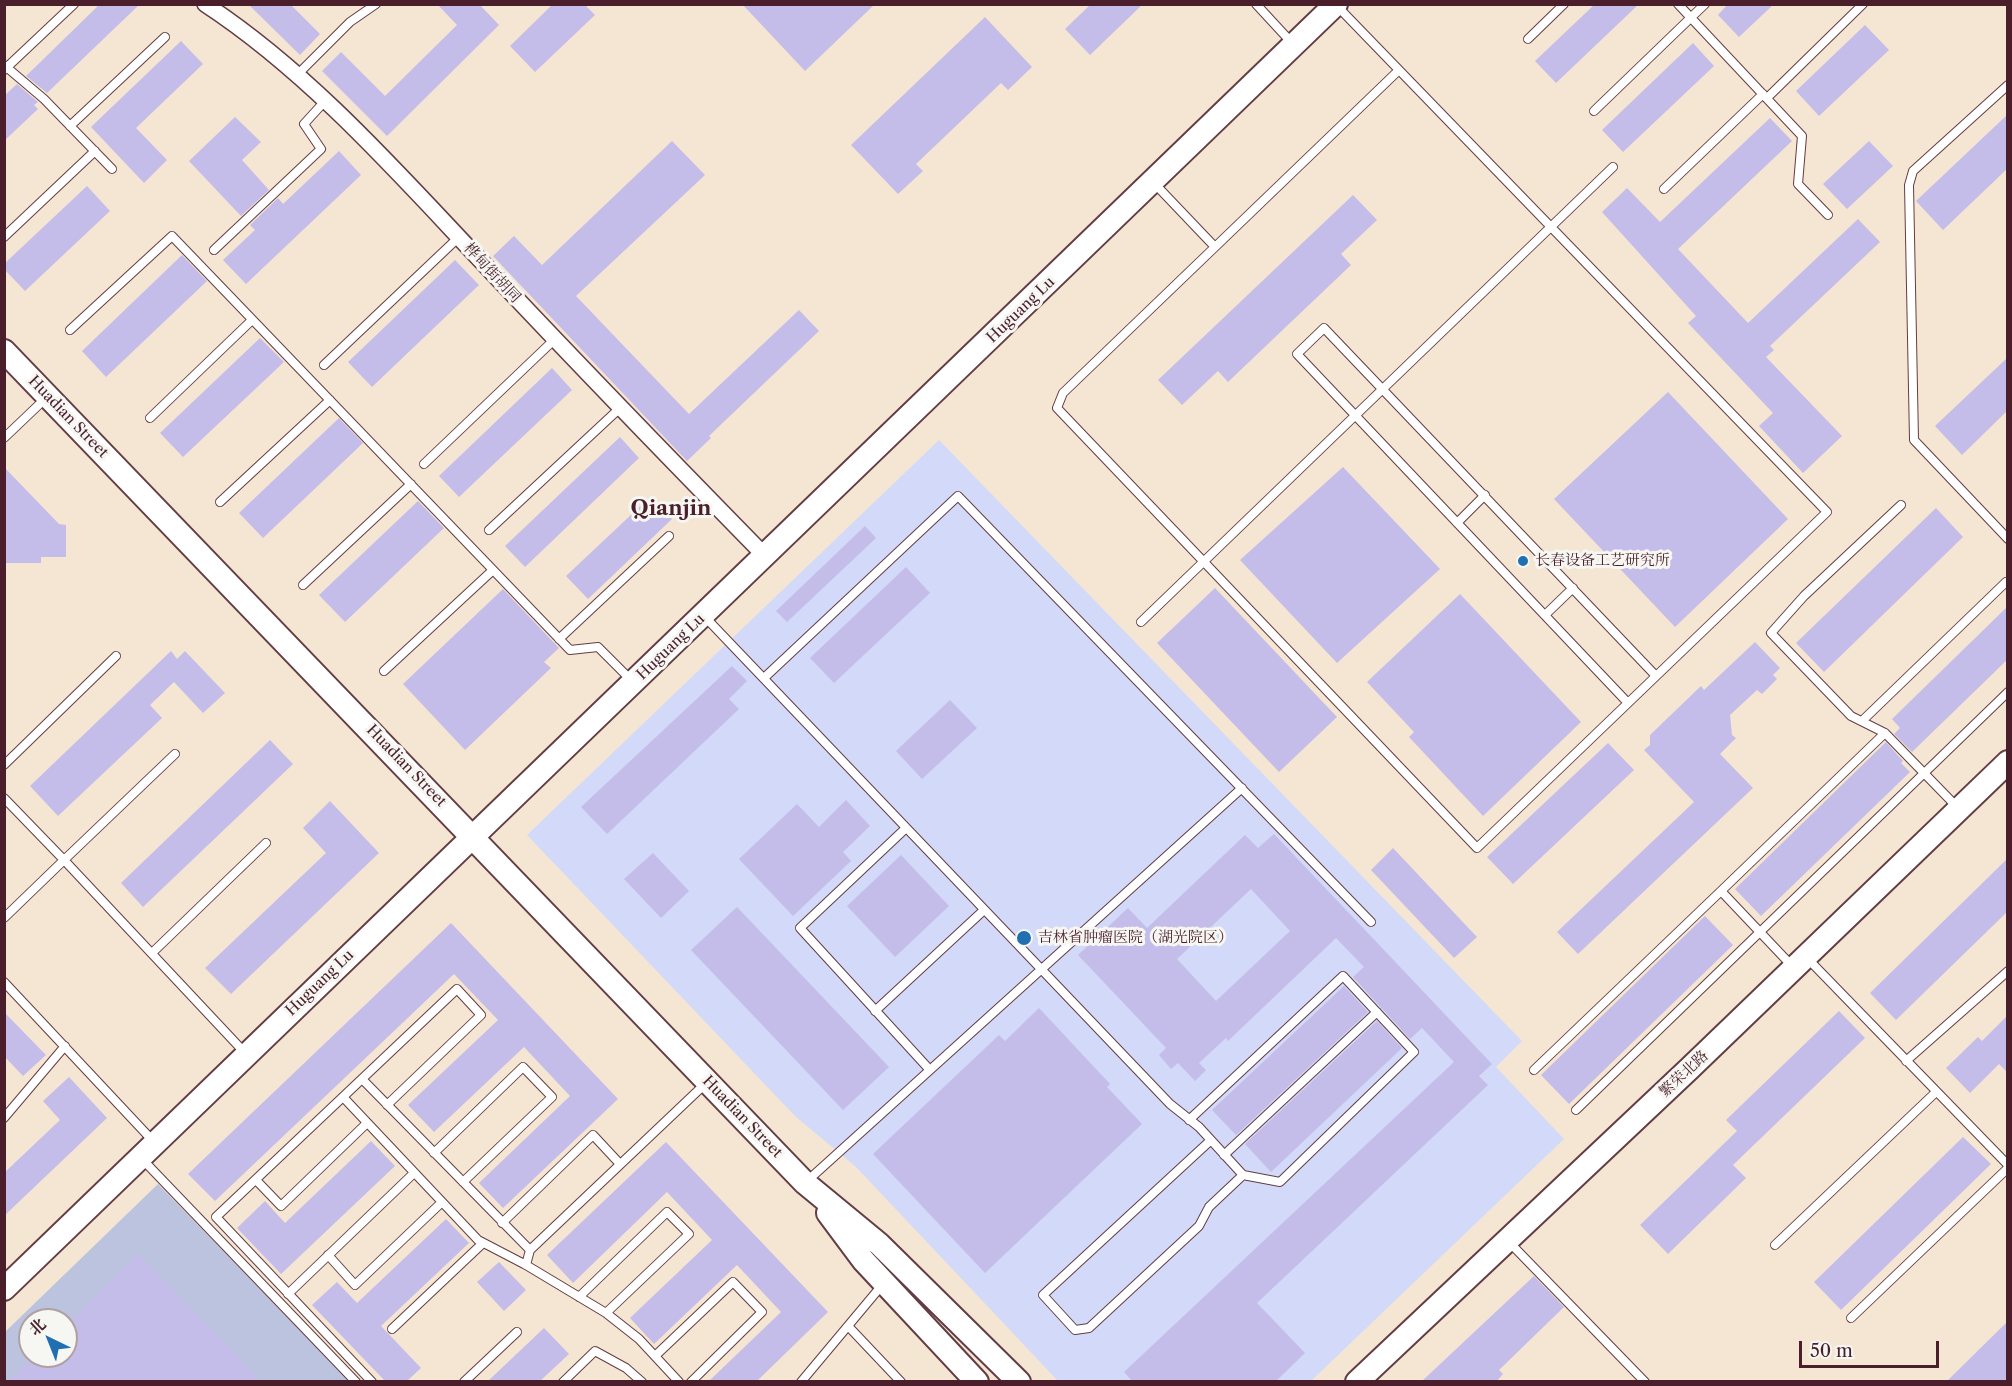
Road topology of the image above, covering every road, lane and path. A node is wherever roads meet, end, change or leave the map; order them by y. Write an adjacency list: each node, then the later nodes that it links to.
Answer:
1 (74, 4): 14 (lane)
2 (205, 4): 16 (street, 桦甸街胡同)
3 (376, 4): 16 (lane)
4 (1257, 4): 13 (lane)
5 (1564, 4): 12 (lane)
6 (1678, 4): 10 (lane)
7 (1705, 4): 10 (lane)
8 (1863, 4): 18 (lane)
9 (1336, 5): 13 (street, Huguang Lu); 15 (lane)
10 (1691, 18): 18 (lane); 20 (lane)
11 (165, 37): 21 (lane)
12 (1528, 39)
13 (1294, 45): 25 (street, Huguang Lu)
14 (5, 67): 21 (lane)
15 (1399, 70): 28 (lane); 31 (lane)
16 (296, 76): 19 (street, 桦甸街胡同)
17 (2007, 85): 53 (lane)
18 (1765, 96): 26 (lane); 27 (lane)
19 (325, 102): 30 (street, 桦甸街胡同); 32 (lane)
20 (1594, 111)
21 (70, 126): 22 (lane)
22 (94, 151): 24 (lane); 29 (lane)
23 (1613, 167): 28 (lane)
24 (112, 169)
25 (1153, 182): 31 (lane); 54 (street, Huguang Lu)
26 (1664, 189)
27 (1828, 215)
28 (1551, 227): 38 (lane); 66 (lane)
29 (4, 237)
30 (459, 237): 35 (street, 桦甸街胡同); 37 (lane)
31 (1215, 247): 55 (lane)
32 (214, 250)
33 (252, 320): 34 (lane); 40 (lane); 43 (lane)
34 (70, 330)
35 (555, 339): 41 (street, 桦甸街胡同); 45 (lane)
36 (4, 351): 39 (street, Huadian Street)
37 (324, 365)
38 (1383, 389): 42 (lane); 42 (lane); 47 (lane)
39 (48, 396): 44 (lane); 81 (street, Huadian Street)
40 (330, 400): 46 (lane); 48 (lane)
41 (620, 408): 51 (lane); 54 (street, 桦甸街胡同)
42 (1355, 416): 50 (lane); 55 (lane)
43 (150, 418)
44 (4, 438)
45 (424, 464)
46 (411, 484): 56 (lane); 58 (lane)
47 (1485, 495): 50 (lane); 59 (lane)
48 (220, 502)
49 (1901, 505): 71 (lane)
50 (1457, 523): 60 (lane)
51 (489, 530)
52 (669, 536): 63 (lane)
53 (2007, 539)
54 (766, 557): 61 (street, Huguang Lu)
55 (1204, 562): 62 (lane); 70 (lane)
56 (493, 570): 63 (lane); 65 (lane)
57 (2006, 582): 71 (lane)
58 (303, 585)
59 (1573, 588): 60 (lane); 66 (lane)
60 (1545, 615): 70 (lane)
61 (704, 616): 67 (lane); 68 (street, Huguang Lu)
62 (1141, 622)
63 (559, 639): 68 (lane)
64 (116, 656): 75 (lane)
65 (384, 671)
66 (1656, 676): 70 (lane)
67 (764, 678): 77 (lane); 80 (lane)
68 (634, 682): 81 (street, Huguang Lu)
69 (2007, 692): 76 (lane)
70 (1628, 703)
71 (1862, 721): 72 (lane)
72 (1885, 733): 76 (lane); 84 (lane)
73 (175, 754): 83 (lane)
74 (2007, 762): 79 (street, 繁荣北路)
75 (4, 765)
76 (1924, 773): 79 (lane); 88 (lane)
77 (1242, 788): 87 (lane); 91 (lane)
78 (4, 798): 83 (lane)
79 (1959, 809): 90 (street, 繁荣北路)
80 (906, 828): 85 (lane); 94 (lane)
81 (474, 837): 97 (street, Huguang Lu); 102 (street, Huadian Street)
82 (266, 843): 89 (lane)
83 (64, 860): 86 (lane); 89 (lane)
84 (1721, 891): 88 (lane); 100 (lane)
85 (984, 910): 91 (lane); 94 (lane)
86 (4, 918)
87 (1371, 922)
88 (1760, 932): 90 (lane); 106 (lane)
89 (153, 952): 97 (lane)
90 (1800, 963): 98 (lane); 123 (street, 繁荣北路)
91 (1041, 969): 99 (lane); 108 (lane)
92 (2007, 971): 98 (lane)
93 (4, 982): 96 (lane)
94 (875, 1011): 99 (lane)
95 (1377, 1012): 108 (lane); 113 (lane); 117 (lane)
96 (65, 1046): 107 (lane); 111 (lane)
97 (246, 1054): 111 (street, Huguang Lu)
98 (1906, 1061): 103 (lane)
99 (929, 1069): 120 (lane)
100 (1534, 1070)
101 (362, 1079): 104 (lane); 105 (lane); 105 (lane)
102 (708, 1081): 114 (lane); 120 (street, Huadian Street)
103 (1936, 1092): 115 (lane); 125 (lane)
104 (343, 1097): 109 (lane); 118 (lane)
105 (387, 1105): 112 (lane)
106 (1576, 1110)
107 (4, 1118)
108 (1190, 1120): 110 (lane)
109 (368, 1123): 116 (lane); 118 (lane)
110 (1211, 1140): 113 (lane); 117 (lane)
111 (148, 1150): 130 (street, Huguang Lu); 140 (lane)
112 (434, 1153): 119 (lane); 119 (lane)
113 (1224, 1155): 117 (lane)
114 (621, 1164): 122 (lane); 126 (lane)
115 (2007, 1167): 134 (lane)
116 (414, 1173): 121 (lane); 127 (lane)
117 (1243, 1175)
118 (256, 1180): 131 (lane)
119 (462, 1182): 122 (lane)
120 (805, 1183): 129 (street, Huadian Street); 149 (street, Huadian Street)
121 (441, 1203): 124 (lane); 127 (lane)
122 (502, 1222): 126 (lane)
123 (1507, 1240): 150 (street, 繁荣北路); 151 (lane)
124 (483, 1243): 128 (lane); 136 (lane)
125 (1775, 1245)
126 (530, 1250): 128 (lane)
127 (328, 1256): 131 (lane)
128 (526, 1265): 132 (lane)
129 (884, 1283): 135 (lane); 148 (street, Huadian Street)
130 (4, 1289)
131 (288, 1294): 141 (lane)
132 (579, 1297): 133 (lane); 133 (lane)
133 (606, 1313): 138 (lane)
134 (1851, 1318)
135 (848, 1326): 146 (lane); 147 (lane)
136 (392, 1329)
137 (517, 1332): 142 (lane)
138 (655, 1356): 144 (lane); 145 (lane)
139 (637, 1380): 143 (lane)
140 (356, 1382)
141 (372, 1382)
142 (464, 1382)
143 (562, 1382)
144 (680, 1382)
145 (691, 1382)
146 (801, 1382)
147 (901, 1382)
148 (977, 1382)
149 (1019, 1382)
150 (1357, 1382)
151 (1645, 1382)

